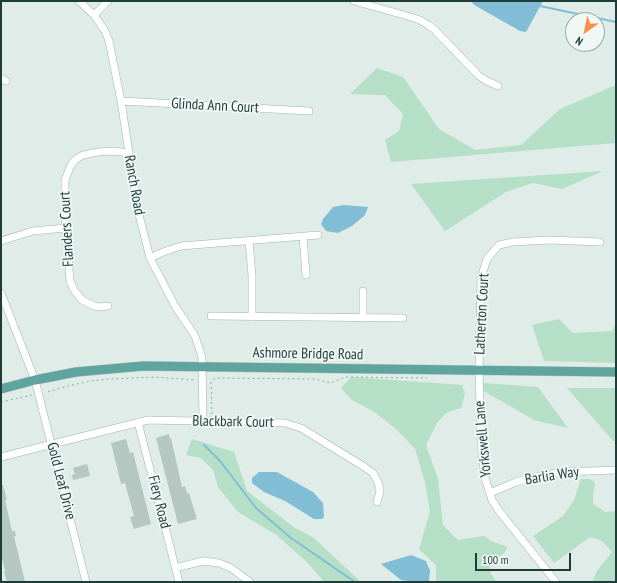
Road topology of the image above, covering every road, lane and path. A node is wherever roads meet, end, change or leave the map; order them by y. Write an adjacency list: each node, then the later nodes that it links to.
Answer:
1 (79, 1): 4 (street, Ranch Road)
2 (108, 1): 4 (street)
3 (354, 1): 5 (street)
4 (94, 15): 6 (street, Ranch Road)
5 (498, 86)
6 (121, 101): 7 (street, Glinda Ann Court); 8 (street, Ranch Road)
7 (309, 111)
8 (129, 153): 9 (street, Flanders Court); 15 (street, Ranch Road)
9 (66, 228): 12 (street); 19 (street, Flanders Court)
10 (318, 235): 11 (street)
11 (303, 237): 13 (street); 16 (street)
12 (1, 241)
13 (248, 241): 15 (street); 21 (street)
14 (600, 242): 25 (street, Latherton Court)
15 (150, 258): 24 (street, Ranch Road)
16 (306, 274)
17 (363, 291): 22 (street)
18 (1, 293): 28 (street, Gold Leaf Drive)
19 (108, 306)
20 (211, 316): 21 (street)
21 (252, 317): 22 (street)
22 (363, 318): 23 (street)
23 (403, 318)
24 (203, 366): 25 (main road, Ashmore Bridge Road); 28 (main road, Ashmore Bridge Road); 34 (street, Ranch Road)
25 (479, 370): 26 (main road, Ashmore Bridge Road); 39 (street, Yorkswell Lane)
26 (616, 372)
27 (427, 378): 34 (path)
28 (35, 380): 30 (main road, Ashmore Bridge Road); 36 (street, Gold Leaf Drive)
29 (197, 380): 31 (path)
30 (1, 389)
31 (48, 392)
32 (35, 395): 33 (path)
33 (1, 402)
34 (203, 421): 35 (street, Blackbark Court); 40 (street, Blackbark Court)
35 (138, 422): 36 (street, Blackbark Court); 41 (street, Fiery Road)
36 (52, 444): 37 (street, Blackbark Court); 42 (street, Gold Leaf Drive)
37 (1, 457)
38 (616, 470): 39 (street, Barlia Way)
39 (490, 493): 45 (street, Yorkswell Lane)
40 (377, 502)
41 (175, 568): 43 (street, Fiery Road); 44 (street)
42 (86, 582)
43 (179, 582)
44 (250, 582)
45 (556, 582)

